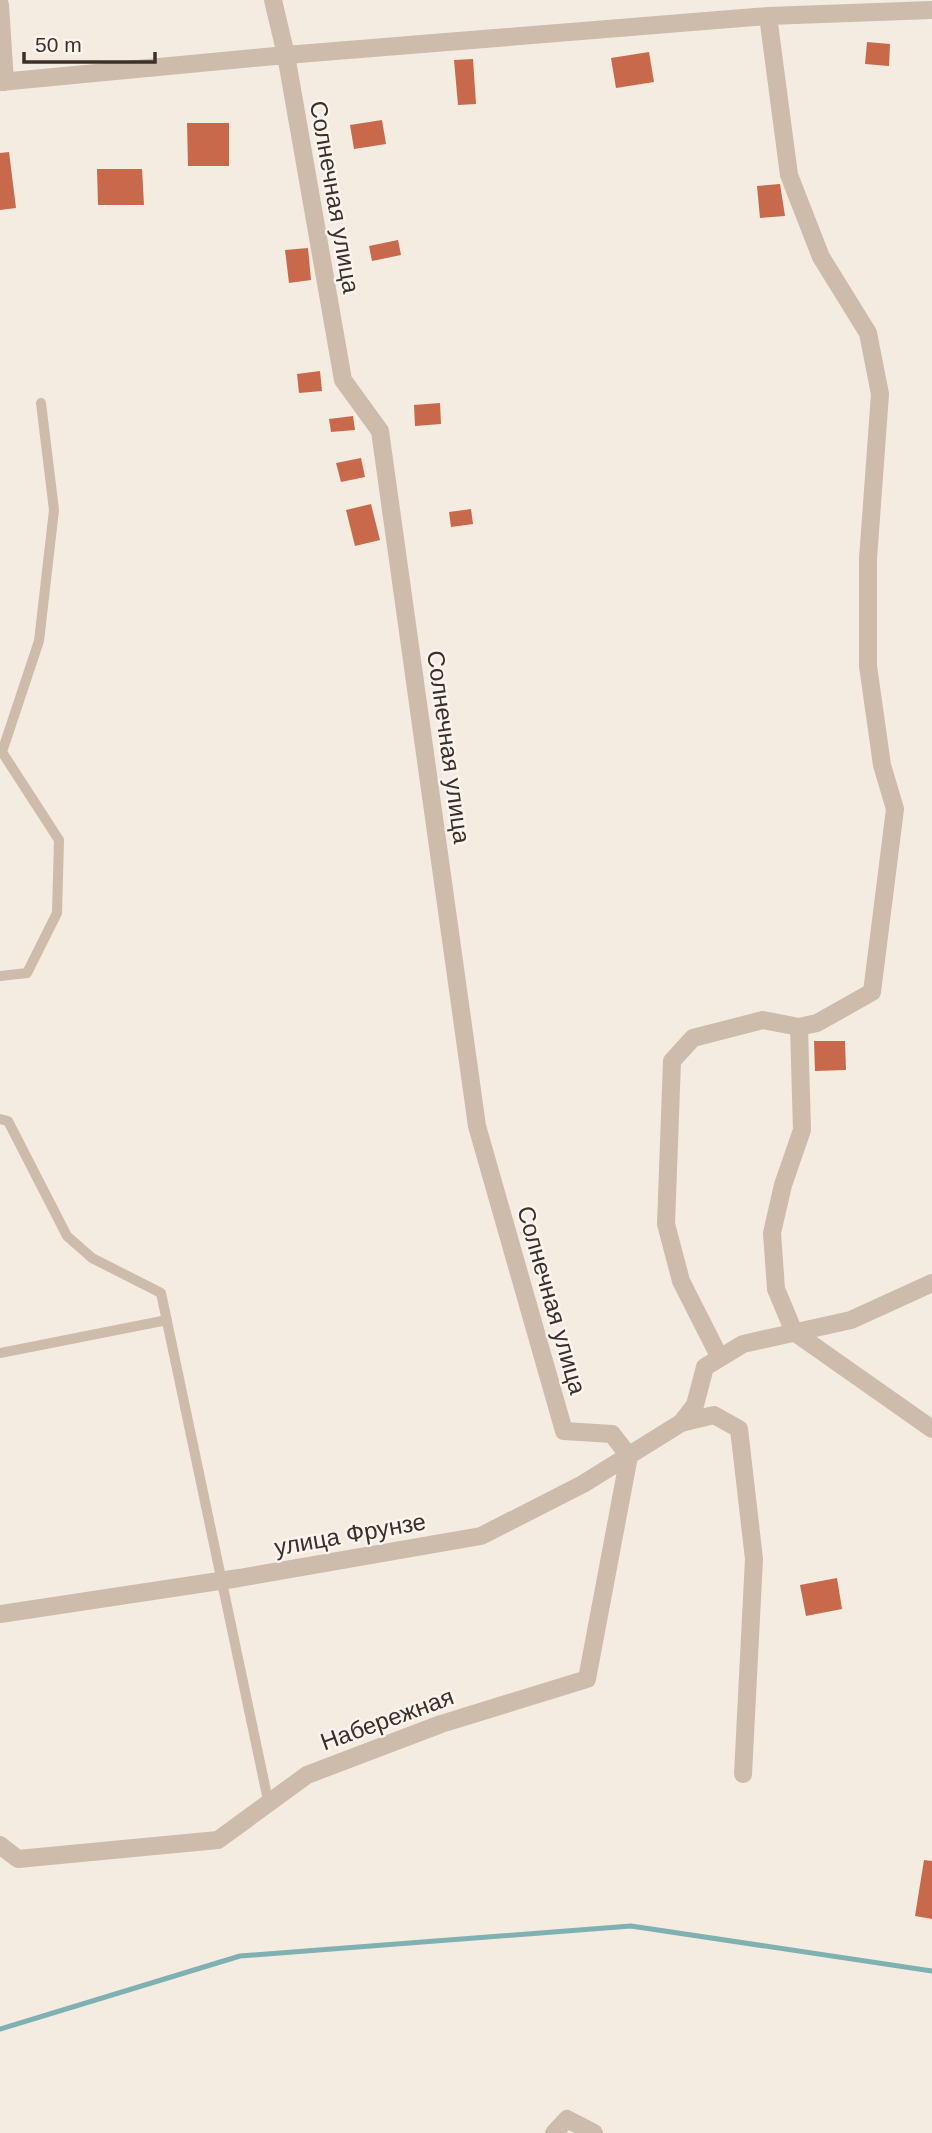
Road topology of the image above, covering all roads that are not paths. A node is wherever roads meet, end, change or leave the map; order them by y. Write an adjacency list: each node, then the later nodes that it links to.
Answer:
1 (273, 0): 6 (street, Солнечная улица)
2 (0, 5): 7 (street)
3 (803, 7): 4 (street); 5 (street)
4 (932, 10)
5 (768, 16): 6 (street); 10 (street)
6 (286, 55): 7 (street); 19 (street, Солнечная улица)
7 (2, 82)
8 (41, 403): 9 (lane)
9 (0, 976)
10 (799, 1027): 14 (street); 16 (street)
11 (0, 1119): 13 (lane)
12 (932, 1283): 14 (street)
13 (167, 1320): 15 (lane); 20 (lane)
14 (794, 1332): 16 (street); 18 (street)
15 (0, 1353)
16 (720, 1358): 17 (street)
17 (681, 1423): 19 (street, улица Фрунзе); 22 (street)
18 (932, 1429)
19 (629, 1455): 20 (street, улица Фрунзе); 23 (street, Набережная)
20 (222, 1580): 21 (street, улица Фрунзе); 23 (lane)
21 (0, 1614)
22 (743, 1774)
23 (269, 1804): 24 (street, Набережная)
24 (0, 1845)
25 (554, 2133): 26 (street)
26 (594, 2133)

